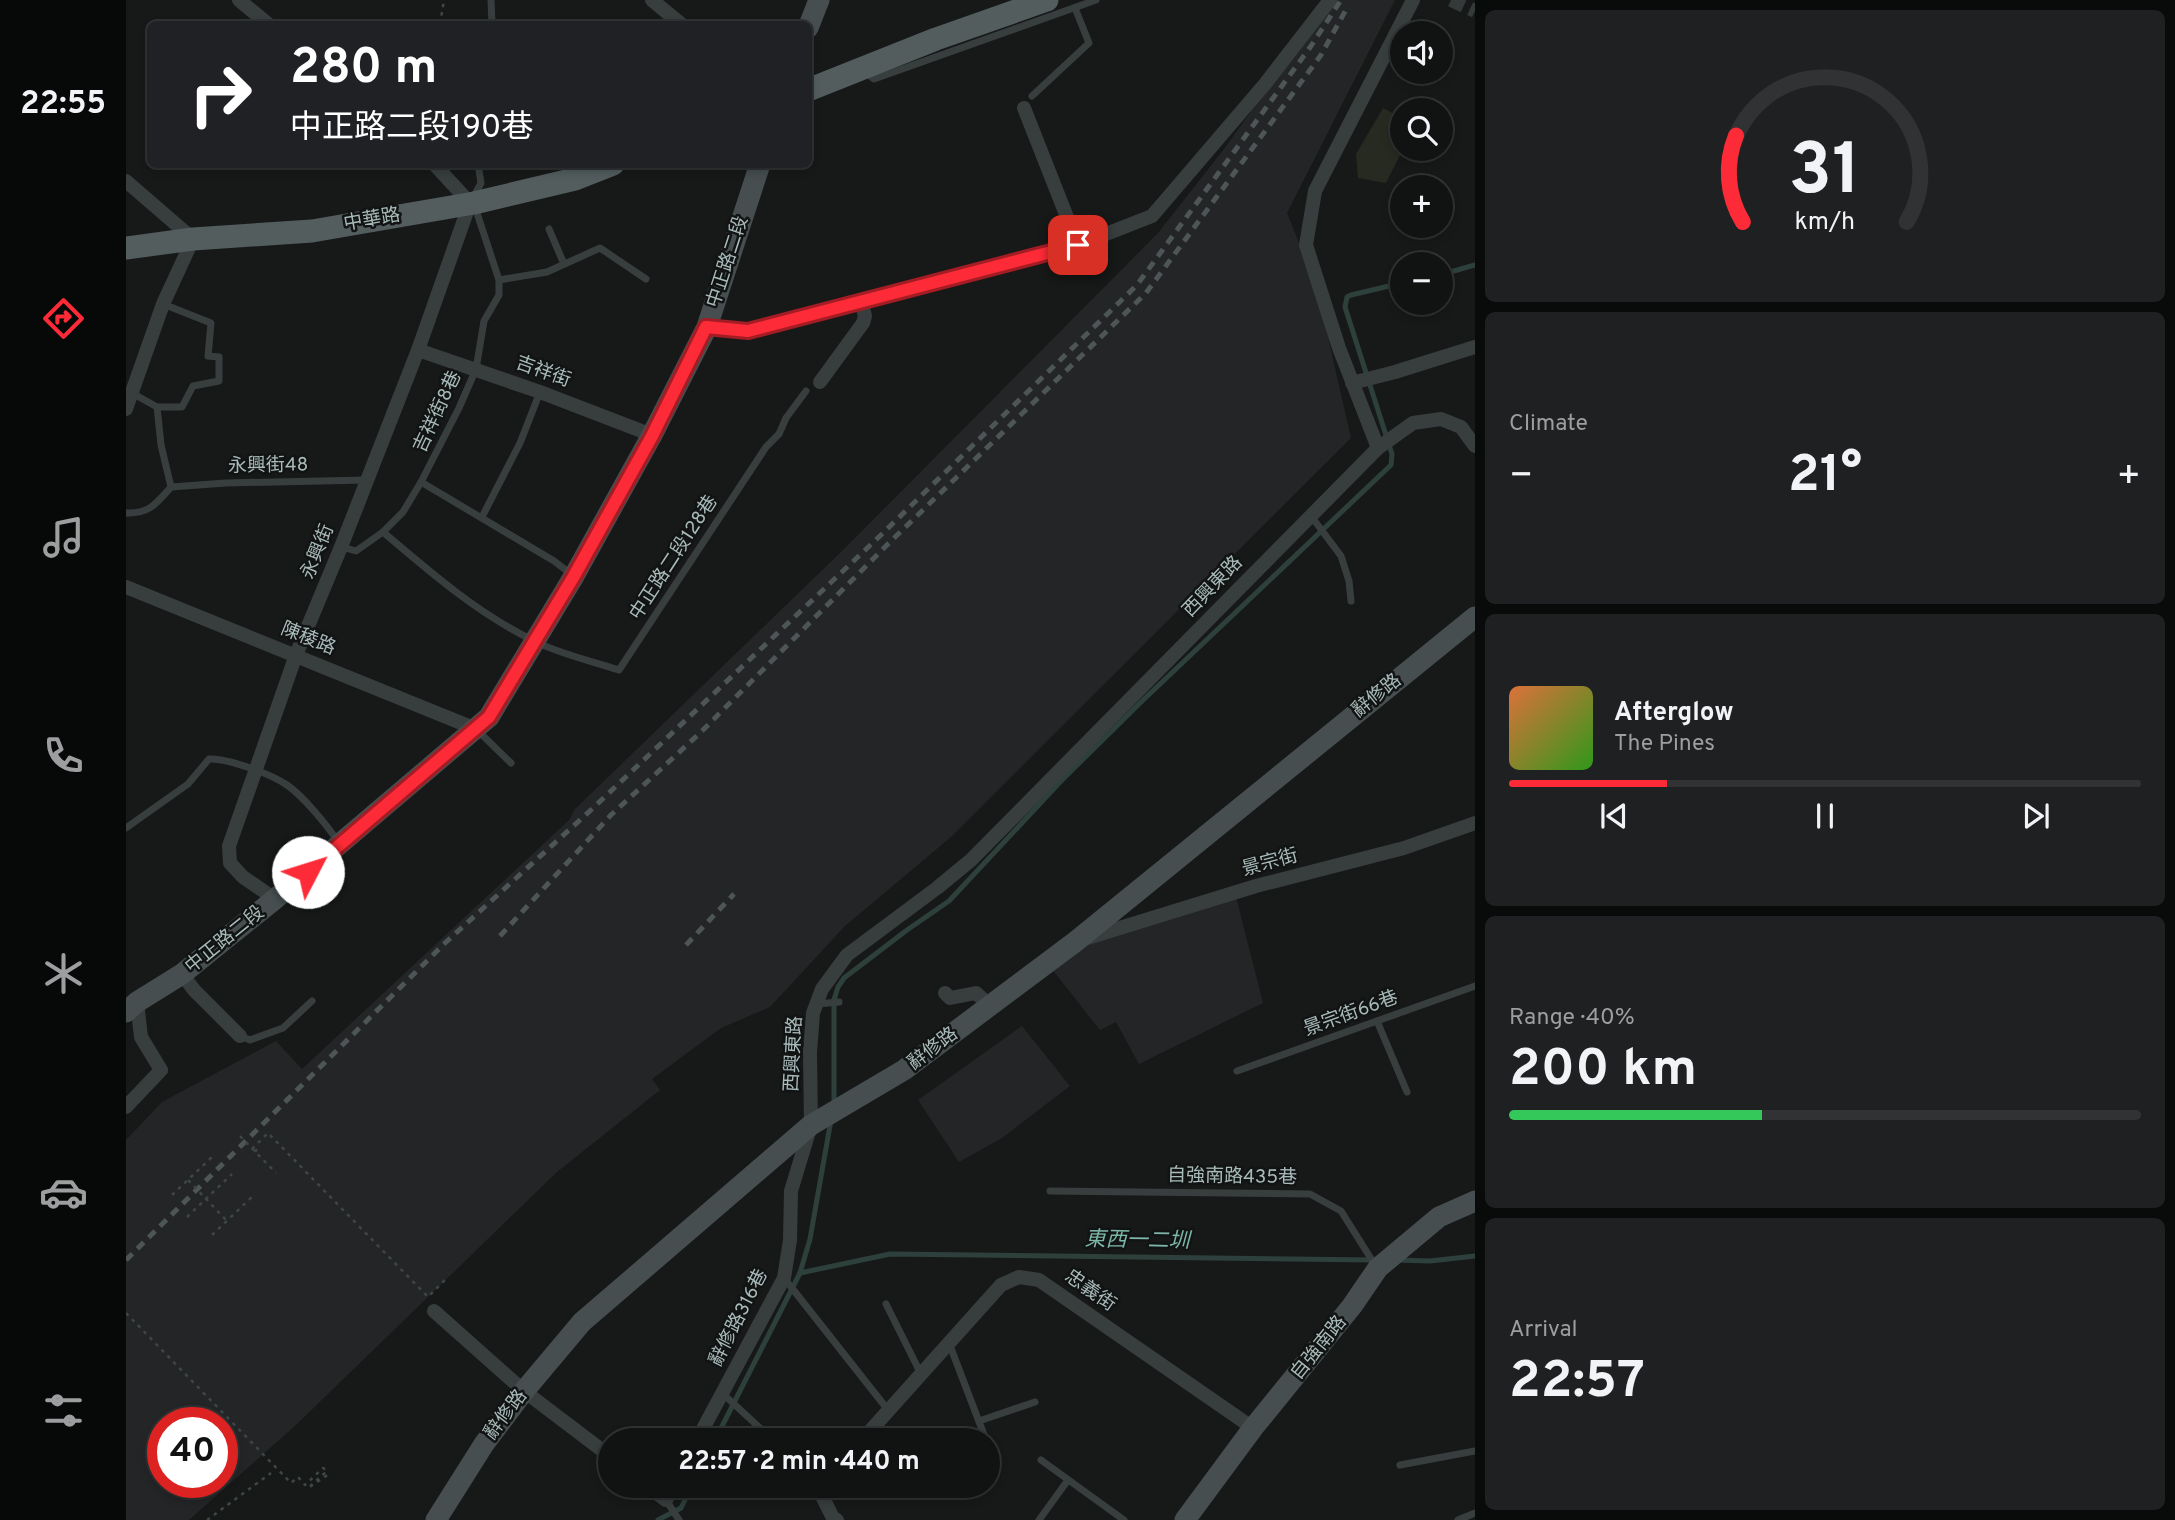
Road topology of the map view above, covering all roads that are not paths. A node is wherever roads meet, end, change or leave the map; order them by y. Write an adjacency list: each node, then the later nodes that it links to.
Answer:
1 (239, 0): 10 (street)
2 (491, 0): 11 (lane)
3 (652, 0): 12 (street)
4 (819, 0): 13 (street)
5 (1046, 0): 14 (main road)
6 (1097, 0): 9 (lane)
7 (1330, 0): 25 (street)
8 (1413, 0): 37 (street)
9 (1075, 8): 14 (lane); 16 (lane)
10 (264, 21)
11 (492, 21)
12 (677, 21)
13 (811, 21)
14 (861, 68): 15 (main road)
15 (812, 88)
16 (1028, 102): 25 (street)
17 (438, 168): 22 (street)
18 (479, 168): 22 (lane)
19 (603, 168): 22 (main road, 中華路)
20 (759, 168): 32 (street, 中正路二段)
21 (126, 181): 24 (street)
22 (472, 203): 24 (main road, 中華路); 29 (lane); 34 (street, 永興街)
23 (549, 229): 27 (lane)
24 (193, 239): 26 (main road, 中華路); 31 (street)
25 (1078, 245): 30 (street)
26 (126, 248)
27 (564, 264): 28 (lane); 29 (lane)
28 (646, 279)
29 (499, 280): 35 (lane, 吉祥街8巷)
30 (861, 300): 32 (street); 36 (street)
31 (163, 304): 40 (street); 41 (lane)
32 (706, 327): 43 (street, 中正路二段)
33 (1475, 347): 37 (street)
34 (418, 350): 35 (street, 吉祥街); 46 (street, 永興街)
35 (476, 369): 38 (street, 吉祥街); 47 (lane, 吉祥街8巷)
36 (820, 382)
37 (1352, 383): 45 (street)
38 (540, 391): 43 (street, 吉祥街); 51 (lane)
39 (806, 391): 58 (lane, 中正路二段128巷)
40 (132, 393): 41 (lane); 42 (street)
41 (157, 407): 48 (lane)
42 (126, 409)
43 (652, 436): 54 (street, 中正路二段)
44 (1475, 446): 45 (street, 西興東路)
45 (1378, 448): 50 (street, 西興東路)
46 (366, 480): 48 (lane, 永興街48); 53 (street, 永興街)
47 (421, 482): 51 (lane, 吉祥街8巷); 52 (lane)
48 (171, 487): 49 (lane)
49 (126, 513)
50 (1310, 515): 56 (lane); 74 (street, 西興東路)
51 (482, 517): 54 (lane, 吉祥街8巷)
52 (383, 532): 53 (lane); 58 (lane)
53 (341, 547): 59 (street, 永興街)
54 (574, 576): 58 (street, 中正路二段)
55 (126, 587): 59 (street, 陳稜路)
56 (1351, 601)
57 (1475, 617): 67 (street, 辭修路)
58 (534, 642): 60 (street, 中正路二段)
59 (296, 655): 60 (street, 陳稜路); 62 (street, 永興街)
60 (476, 729): 61 (lane); 65 (street, 中正路二段)
61 (512, 763)
62 (256, 771): 64 (lane); 65 (lane); 66 (street, 永興街)
63 (1475, 823): 67 (street, 景宗街)
64 (126, 828)
65 (340, 845): 66 (street, 中正路二段)
66 (275, 899): 68 (street, 中正路二段)
67 (1075, 942): 75 (street, 辭修路)
68 (182, 974): 72 (street, 中正路二段); 77 (street)
69 (1475, 986): 76 (lane, 景宗街66巷)
70 (946, 993): 75 (street)
71 (312, 1001): 77 (lane)
72 (130, 1002): 80 (street)
73 (839, 1002): 74 (lane)
74 (817, 1004): 81 (street, 西興東路)
75 (990, 1006): 81 (street, 辭修路)
76 (1377, 1021): 78 (lane, 景宗街66巷); 79 (lane)
77 (240, 1036)
78 (1237, 1071)
79 (1407, 1092)
80 (126, 1107)
81 (825, 1117): 85 (street, 辭修路316巷); 90 (street, 辭修路)
82 (1050, 1191): 84 (lane, 自強南路435巷)
83 (1475, 1201): 84 (street, 自強南路)
84 (1378, 1268): 99 (street, 自強南路)
85 (784, 1278): 91 (street, 辭修路316巷); 93 (lane)
86 (886, 1304): 89 (lane)
87 (434, 1311): 90 (street)
88 (949, 1342): 89 (street, 忠義街); 94 (lane); 99 (street, 忠義街)
89 (920, 1374): 93 (street, 忠義街)
90 (524, 1391): 100 (street); 109 (street, 辭修路)
91 (722, 1393): 95 (street, 辭修路316巷); 96 (lane)
92 (1035, 1402): 94 (lane)
93 (888, 1410): 97 (street, 忠義街)
94 (979, 1422): 98 (lane)
95 (703, 1428)
96 (760, 1428)
97 (872, 1428)
98 (981, 1428)
99 (1253, 1428): 114 (street, 自強南路)
100 (598, 1447)
101 (1475, 1451): 103 (lane)
102 (1041, 1460): 104 (lane)
103 (1400, 1465)
104 (1068, 1480): 112 (lane); 113 (lane)
105 (663, 1498): 107 (street)
106 (824, 1498): 111 (street)
107 (666, 1500): 110 (lane)
108 (1475, 1513): 115 (lane)
109 (436, 1520)
110 (679, 1520)
111 (837, 1520)
112 (1039, 1520)
113 (1124, 1520)
114 (1185, 1520)
115 (1458, 1520)

